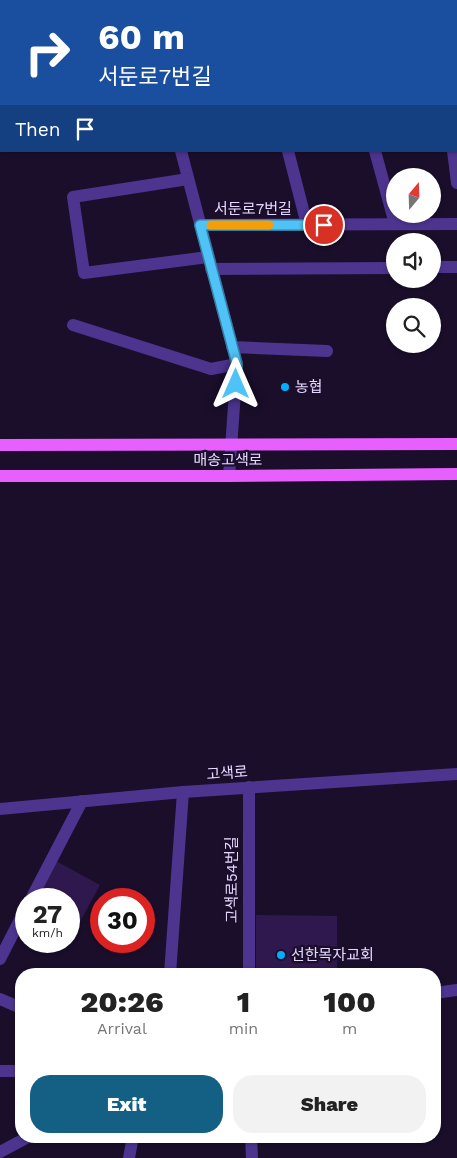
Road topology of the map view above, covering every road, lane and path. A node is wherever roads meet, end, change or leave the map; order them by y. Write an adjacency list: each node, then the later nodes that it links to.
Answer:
1 (181, 152): 5 (street)
2 (288, 152): 10 (street, 서둔로7번길)
3 (374, 152): 7 (street)
4 (453, 152): 6 (street)
5 (188, 179): 9 (street); 11 (street)
6 (457, 183)
7 (395, 224): 8 (street, 서둔로7번길); 10 (street, 서둔로7번길)
8 (457, 224)
9 (200, 225): 10 (street, 서둔로7번길); 11 (street)
10 (307, 225)
11 (210, 263): 14 (street); 16 (street)
12 (441, 267): 13 (street)
13 (457, 267)
14 (386, 268)
15 (73, 324): 18 (street)
16 (232, 347): 17 (street); 18 (street)
17 (327, 351)
18 (237, 364): 19 (street)
19 (231, 444): 20 (main road, 매송고색로); 21 (main road, 매송고색로); 24 (street)
20 (457, 444)
21 (0, 445)
22 (457, 474): 24 (main road, 매송고색로)
23 (0, 476): 24 (main road, 매송고색로)
24 (229, 476)
25 (457, 774): 26 (street, 고색로)
26 (248, 787): 27 (street, 고색로); 34 (street, 고색로54번길)
27 (183, 792): 28 (street, 고색로); 33 (street)
28 (82, 801): 29 (street, 고색로); 30 (street)
29 (0, 810)
30 (37, 888)
31 (15, 929): 32 (street)
32 (0, 958)
33 (170, 968)
34 (249, 968)
35 (457, 990): 36 (street)
36 (441, 992)
37 (0, 999): 38 (street)
38 (15, 1005)
39 (0, 1071): 40 (street)
40 (15, 1071)
41 (17, 1143): 44 (street)
42 (132, 1143): 45 (street)
43 (251, 1143): 46 (street)
44 (0, 1152)
45 (129, 1158)
46 (252, 1158)

